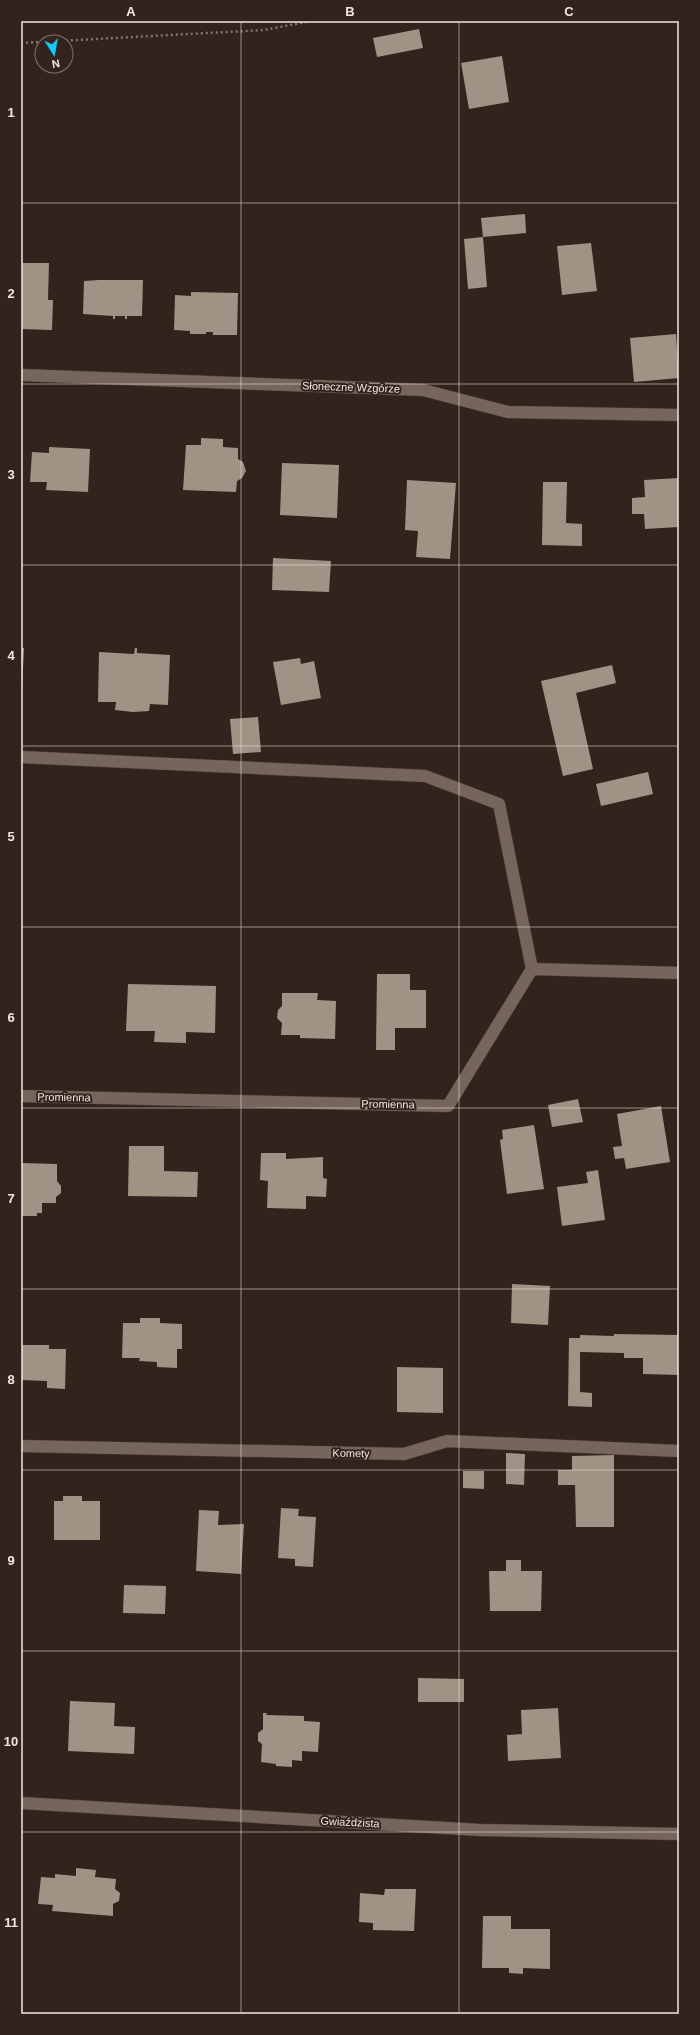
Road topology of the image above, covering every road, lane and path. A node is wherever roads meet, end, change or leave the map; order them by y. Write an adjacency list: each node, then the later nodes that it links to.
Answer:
1 (310, 21): 2 (path)
2 (21, 43)
3 (21, 375): 4 (street, Słoneczne Wzgórze)
4 (679, 414)
5 (21, 757): 6 (street)
6 (532, 969): 7 (street); 8 (street, Promienna)
7 (679, 973)
8 (21, 1096)
9 (21, 1446): 10 (street, Komety)
10 (679, 1451)
11 (21, 1803): 12 (street, Gwiaździsta)
12 (679, 1834)

